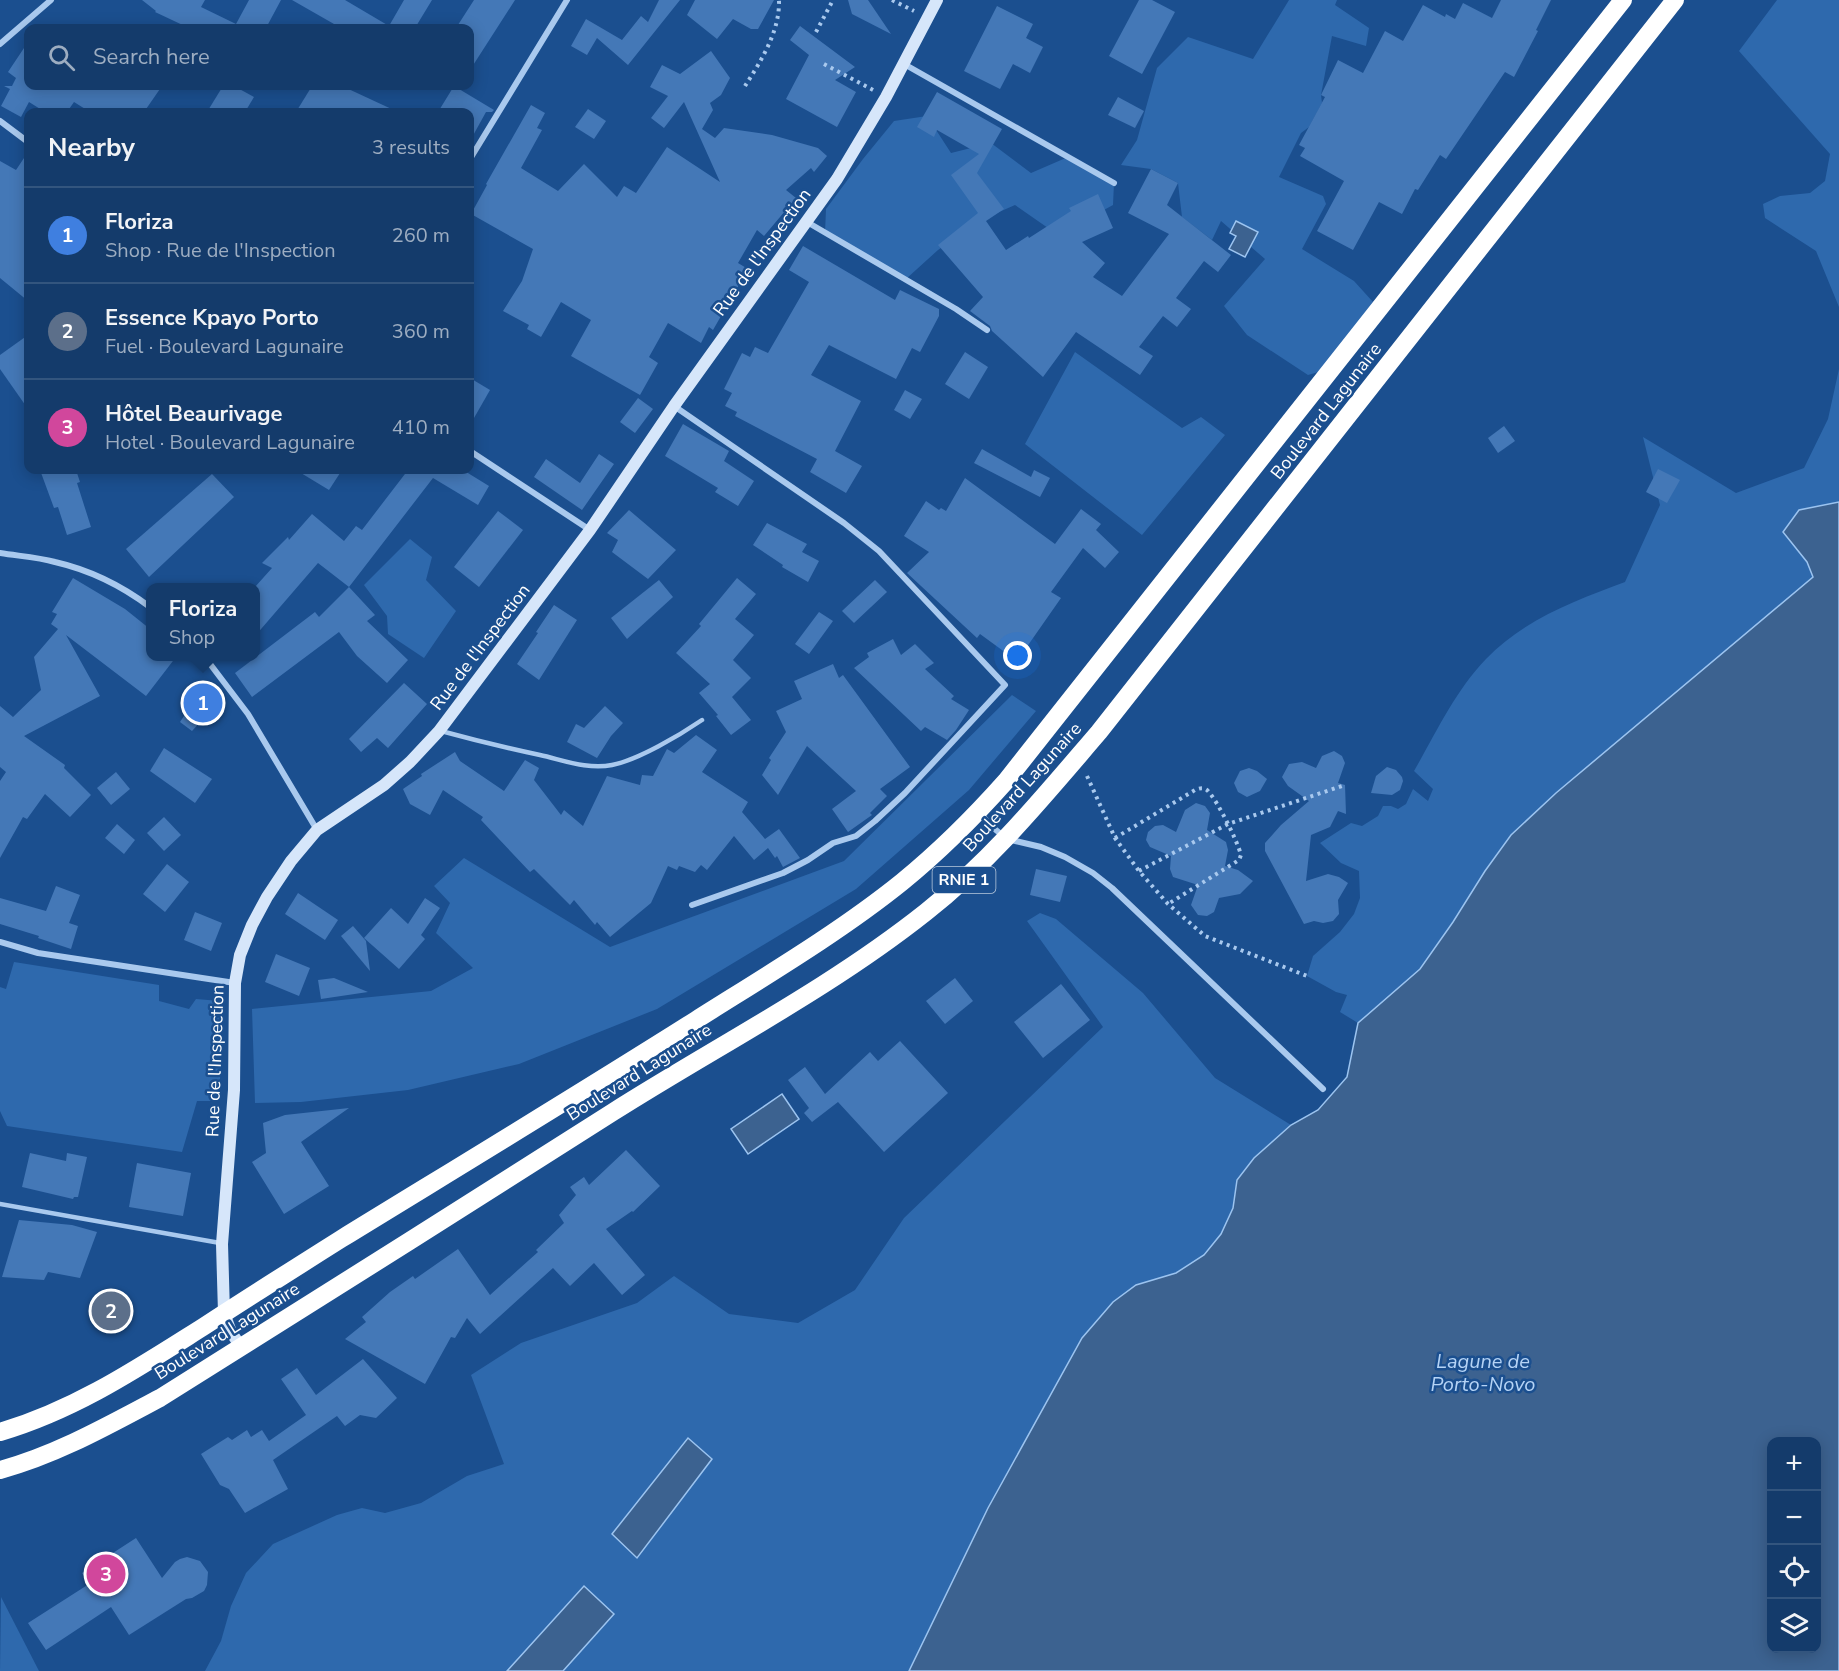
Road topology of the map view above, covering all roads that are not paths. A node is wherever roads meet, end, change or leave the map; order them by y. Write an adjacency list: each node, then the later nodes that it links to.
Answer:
1 (51, 0): 6 (street)
2 (567, 0): 10 (street)
3 (938, 0): 7 (street, Rue de l'Inspection)
4 (1623, 0): 22 (highway, Boulevard Lagunaire / RNIE 1)
5 (1676, 0): 24 (highway, Boulevard Lagunaire / RNIE 1)
6 (0, 44)
7 (904, 64): 11 (street); 12 (street, Rue de l'Inspection)
8 (0, 120): 9 (street)
9 (24, 139)
10 (474, 152)
11 (1114, 183)
12 (806, 222): 13 (street); 14 (street, Rue de l'Inspection)
13 (987, 330)
14 (674, 405): 16 (street, Rue de l'Inspection); 25 (street)
15 (474, 454): 16 (street)
16 (590, 530): 21 (street, Rue de l'Inspection)
17 (0, 553): 18 (street)
18 (146, 604)
19 (207, 661): 23 (street)
20 (702, 720): 21 (lane)
21 (439, 731): 23 (street, Rue de l'Inspection)
22 (979, 811): 24 (street); 31 (highway, Boulevard Lagunaire / RNIE 1)
23 (317, 830): 27 (street, Rue de l'Inspection)
24 (1007, 839): 28 (street); 32 (highway, Boulevard Lagunaire / RNIE 1)
25 (693, 905)
26 (0, 942): 27 (street)
27 (235, 983): 30 (street, Rue de l'Inspection)
28 (1323, 1089)
29 (0, 1204): 30 (lane)
30 (222, 1244): 31 (street, Rue de l'Inspection)
31 (224, 1313): 32 (street, Rue de l'Inspection); 33 (highway, Boulevard Lagunaire / RNIE 1)
32 (241, 1347): 34 (highway, Boulevard Lagunaire / RNIE 1)
33 (0, 1432)
34 (0, 1470)

